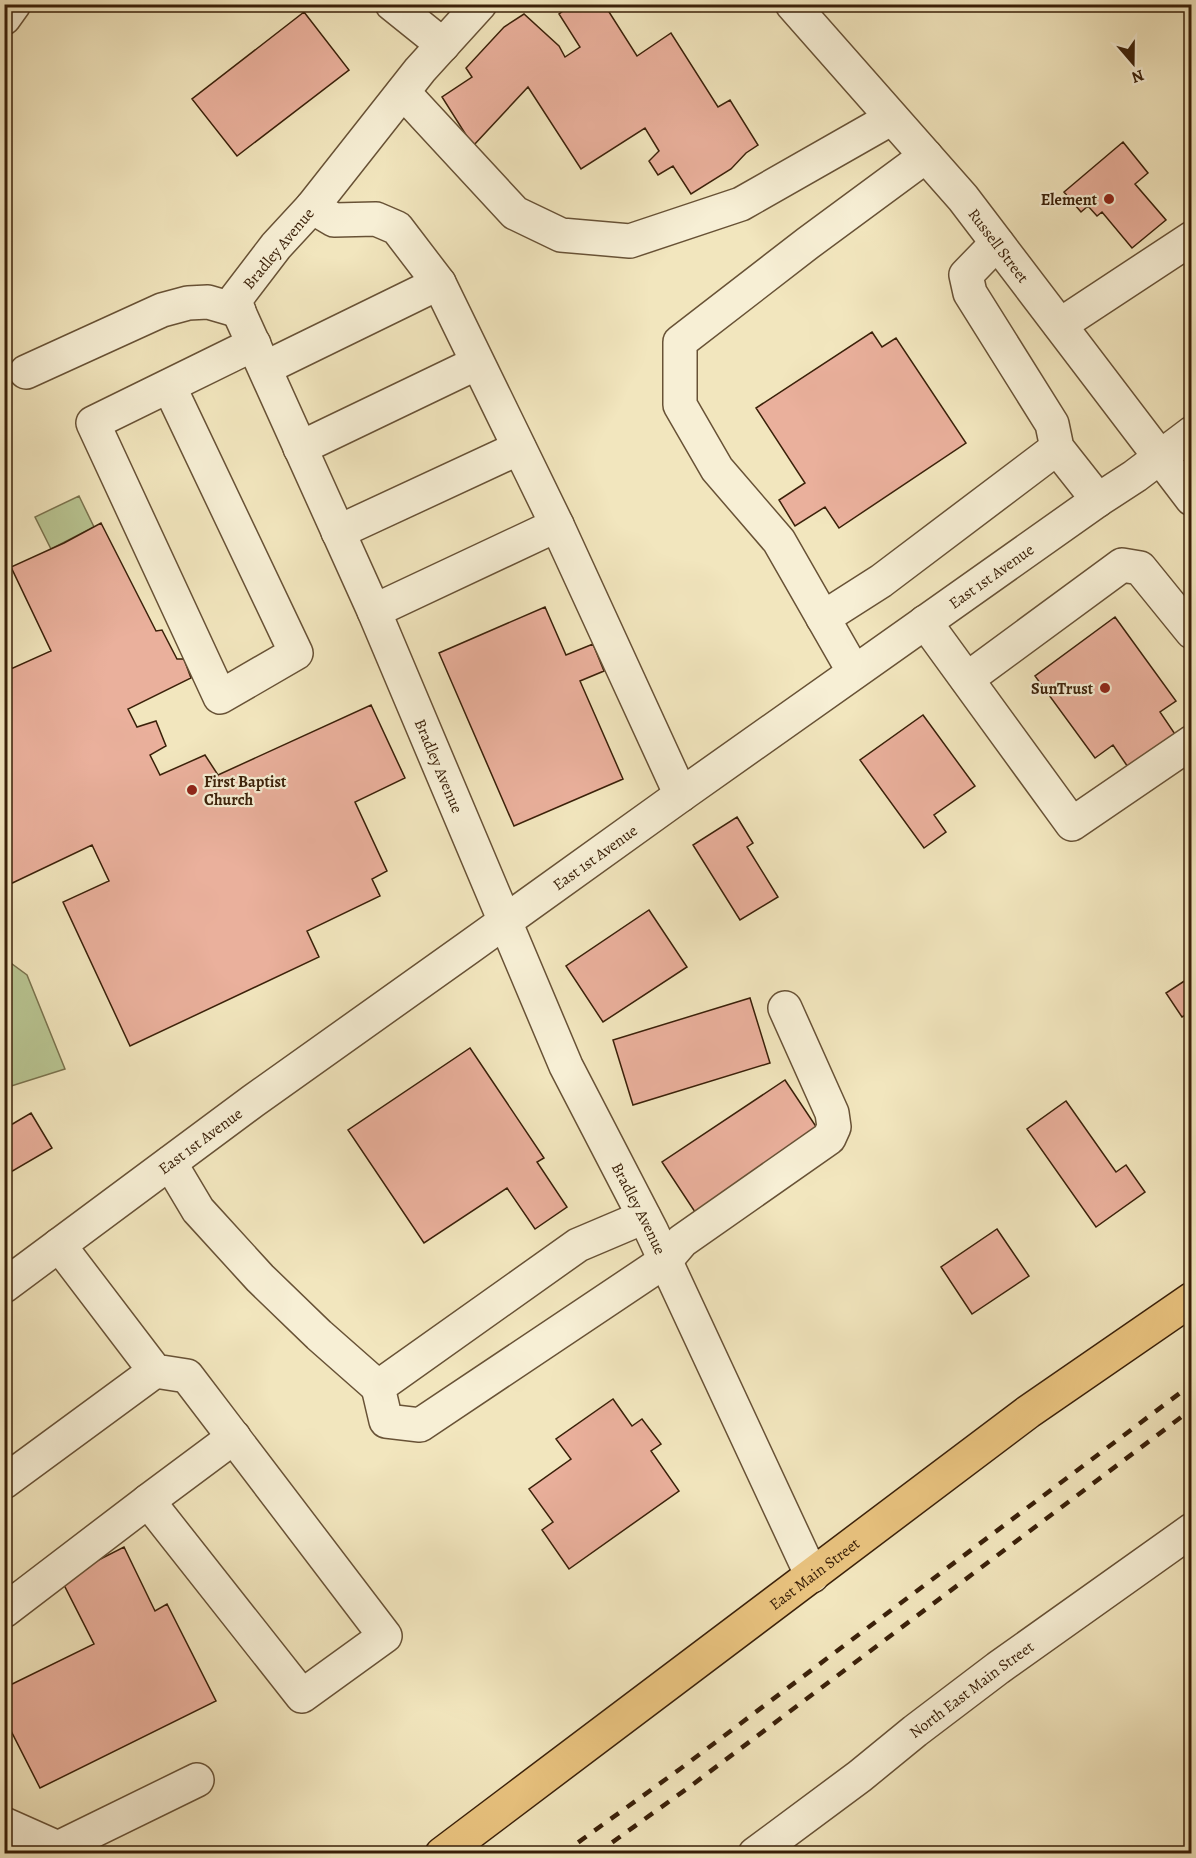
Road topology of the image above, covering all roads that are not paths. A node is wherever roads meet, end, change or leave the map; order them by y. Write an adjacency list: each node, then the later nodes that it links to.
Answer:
1 (14, 4): 5 (street)
2 (392, 4): 6 (street)
3 (480, 4): 6 (street, Bradley Avenue)
4 (792, 4): 8 (street, Russell Street)
5 (4, 18)
6 (443, 45): 7 (street, Bradley Avenue)
7 (403, 92): 8 (street); 10 (street, Bradley Avenue)
8 (892, 118): 9 (street, Russell Street)
9 (926, 156): 12 (street, Russell Street); 30 (street)
10 (312, 207): 13 (street); 14 (street, Bradley Avenue)
11 (1191, 238): 15 (street)
12 (997, 243): 15 (street, Russell Street); 23 (street)
13 (439, 283): 16 (street); 17 (street)
14 (239, 311): 16 (street, Bradley Avenue); 18 (street)
15 (1060, 325): 24 (street, Russell Street)
16 (259, 356): 19 (street); 21 (street, Bradley Avenue)
17 (477, 363): 21 (street); 22 (street)
18 (26, 372)
19 (168, 387): 19 (street)
20 (1191, 433): 24 (street, East 1st Avenue)
21 (300, 448): 28 (street, Bradley Avenue)
22 (519, 448): 27 (street); 28 (street)
23 (1057, 448): 26 (street); 30 (street)
24 (1161, 456): 25 (street, Russell Street); 26 (street, East 1st Avenue)
25 (1191, 499)
26 (1098, 500): 31 (street, East 1st Avenue)
27 (556, 525): 29 (street); 36 (street)
28 (338, 532): 29 (street, Bradley Avenue)
29 (374, 610): 37 (street, Bradley Avenue)
30 (823, 618): 33 (street)
31 (925, 622): 33 (street, East 1st Avenue); 34 (street)
32 (1191, 632): 34 (street)
33 (854, 672): 36 (street, East 1st Avenue)
34 (967, 679): 35 (street)
35 (1191, 742)
36 (681, 795): 37 (street, East 1st Avenue)
37 (506, 922): 39 (street, East 1st Avenue); 40 (street, Bradley Avenue)
38 (785, 1008): 42 (street)
39 (170, 1163): 41 (street, East 1st Avenue); 46 (street)
40 (644, 1217): 42 (street, Bradley Avenue); 46 (street)
41 (60, 1245): 43 (street, East 1st Avenue); 45 (street)
42 (665, 1261): 46 (street); 51 (street, Bradley Avenue)
43 (4, 1286)
44 (1191, 1299): 51 (main road, East Main Street)
45 (155, 1371): 47 (street); 48 (street)
46 (378, 1387)
47 (234, 1437): 49 (street); 49 (street)
48 (4, 1482)
49 (148, 1501): 52 (street)
50 (1191, 1530): 55 (street, North East Main Street)
51 (812, 1576): 56 (main road, East Main Street)
52 (4, 1611)
53 (197, 1780): 54 (street)
54 (4, 1824)
55 (762, 1852)
56 (442, 1854)

